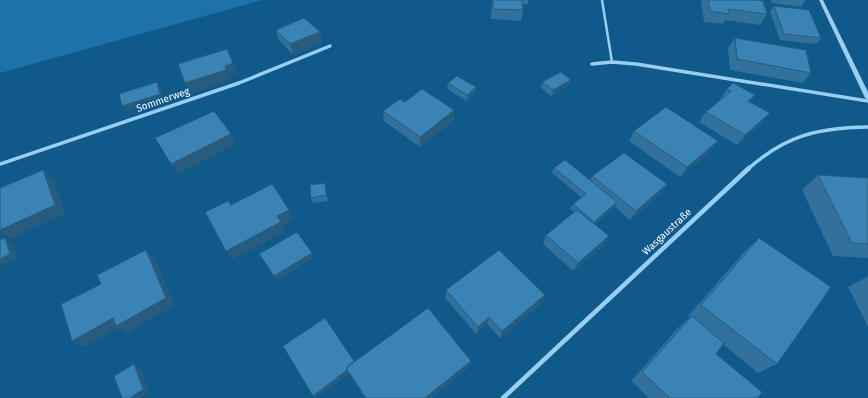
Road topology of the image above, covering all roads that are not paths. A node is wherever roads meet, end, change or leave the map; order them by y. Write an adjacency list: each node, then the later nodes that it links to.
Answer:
1 (602, 0): 4 (lane)
2 (821, 0): 6 (street)
3 (330, 46): 9 (street, Sommerweg)
4 (612, 62): 5 (street); 7 (street)
5 (592, 64)
6 (868, 98)
7 (868, 101)
8 (868, 127): 10 (street, Wasgaustraße)
9 (0, 164)
10 (503, 398)

